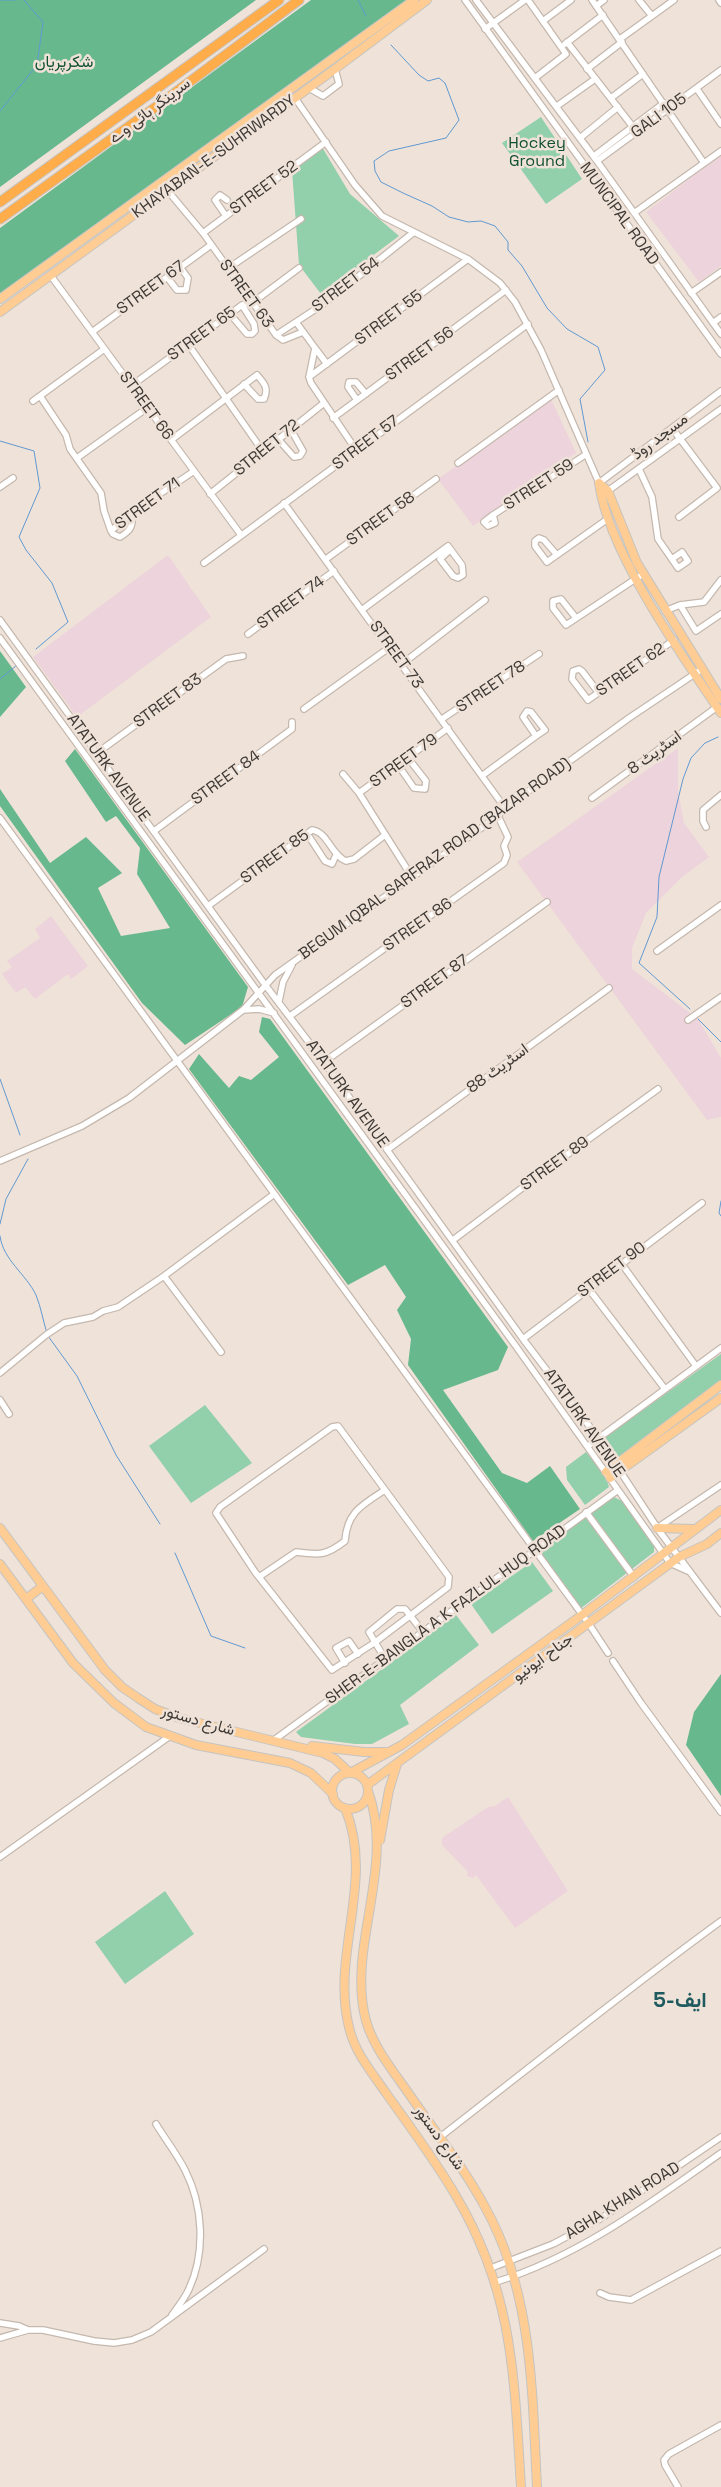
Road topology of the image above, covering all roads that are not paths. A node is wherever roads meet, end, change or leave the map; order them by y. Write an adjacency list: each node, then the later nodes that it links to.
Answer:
1 (278, 0): 30 (highway, سرینگر ہائی وے)
2 (299, 0): 35 (highway, سرینگر ہائی وے)
3 (414, 0): 22 (main road, KHAYABAN-E-SUHRWARDY)
4 (427, 0): 23 (main road, KHAYABAN-E-SUHRWARDY)
5 (465, 0): 18 (street, MUNCIPAL ROAD)
6 (476, 0): 17 (street, MUNCIPAL ROAD)
7 (527, 0): 16 (street); 17 (street)
8 (572, 0): 16 (street)
9 (592, 0): 13 (street)
10 (604, 0): 13 (street)
11 (639, 0): 15 (street)
12 (674, 0): 15 (street)
13 (596, 6): 14 (street)
14 (603, 15): 19 (street); 20 (street)
15 (652, 16): 19 (street)
16 (543, 20): 21 (street)
17 (493, 23): 18 (street); 28 (street, MUNCIPAL ROAD)
18 (485, 29): 75 (street, MUNCIPAL ROAD)
19 (621, 40): 24 (street); 27 (street)
20 (567, 42): 21 (street); 24 (street)
21 (562, 46): 28 (street)
22 (347, 48): 23 (main road); 39 (main road, KHAYABAN-E-SUHRWARDY)
23 (352, 56): 25 (main road, KHAYABAN-E-SUHRWARDY)
24 (587, 69): 29 (street)
25 (335, 70): 31 (main road, KHAYABAN-E-SUHRWARDY); 31 (street)
26 (721, 70): 32 (street, GALI 105)
27 (643, 74): 34 (street); 37 (street)
28 (535, 78): 36 (street, MUNCIPAL ROAD)
29 (595, 79): 34 (street); 36 (street)
30 (160, 85): 35 (highway); 50 (highway, سرینگر ہائی وے)
31 (309, 88): 33 (main road, KHAYABAN-E-SUHRWARDY)
32 (697, 89): 37 (street, GALI 105); 40 (street)
33 (295, 98): 41 (main road, KHAYABAN-E-SUHRWARDY); 44 (street)
34 (611, 98): 38 (street)
35 (160, 104): 53 (highway, سرینگر ہائی وے)
36 (557, 106): 43 (street, MUNCIPAL ROAD)
37 (666, 106): 42 (street); 46 (street, GALI 105); 47 (street)
38 (618, 107): 42 (street); 43 (street)
39 (249, 119): 41 (main road); 67 (main road, KHAYABAN-E-SUHRWARDY)
40 (721, 124)
41 (254, 127): 48 (main road, KHAYABAN-E-SUHRWARDY)
42 (633, 127): 46 (street)
43 (580, 138): 46 (street, MUNCIPAL ROAD)
44 (326, 142): 52 (street, STREET 52); 55 (street)
45 (721, 151): 47 (street)
46 (595, 158): 51 (street, MUNCIPAL ROAD)
47 (704, 163): 51 (street)
48 (168, 191): 56 (street, STREET 63); 63 (main road, KHAYABAN-E-SUHRWARDY)
49 (227, 200): 52 (street)
50 (0, 203): 53 (highway)
51 (634, 212): 66 (street, MUNCIPAL ROAD)
52 (226, 216): 56 (street, STREET 52)
53 (2, 218)
54 (301, 219): 61 (street)
55 (414, 232): 58 (street); 74 (street, STREET 54)
56 (202, 233): 57 (street, STREET 63)
57 (211, 245): 59 (street, STREET 67); 61 (street, STREET 63)
58 (468, 259): 65 (street); 86 (street, STREET 55)
59 (180, 267): 64 (street, STREET 67); 64 (street)
60 (299, 268): 68 (street, STREET 65)
61 (227, 269): 68 (street, STREET 63)
62 (721, 272): 66 (street)
63 (51, 276): 70 (main road, KHAYABAN-E-SUHRWARDY); 78 (street, STREET 66)
64 (167, 277): 78 (street, STREET 67)
65 (506, 290): 77 (street); 92 (street, STREET 56)
66 (691, 293): 72 (street, MUNCIPAL ROAD)
67 (0, 299)
68 (252, 303): 69 (street, STREET 65); 81 (street, STREET 63)
69 (242, 305): 71 (street, STREET 65); 71 (street)
70 (0, 311)
71 (230, 314): 82 (street, STREET 65)
72 (708, 317): 75 (street); 76 (street, MUNCIPAL ROAD)
73 (721, 317): 76 (street)
74 (296, 322): 79 (street); 81 (street, STREET 54)
75 (699, 323): 85 (street, MUNCIPAL ROAD)
76 (713, 323): 80 (street, MUNCIPAL ROAD)
77 (528, 324): 90 (street); 106 (street, STREET 57)
78 (92, 332): 84 (street, STREET 66)
79 (303, 332): 81 (street, STREET 63); 83 (street)
80 (721, 334)
81 (276, 335)
82 (188, 344): 89 (street, STREET 65); 94 (street)
83 (315, 348): 86 (street); 87 (street)
84 (103, 350): 89 (street, STREET 66); 93 (street)
85 (721, 354)
86 (327, 364): 87 (street, STREET 55)
87 (309, 377): 97 (street)
88 (244, 384): 88 (street); 94 (street)
89 (131, 386): 98 (street, STREET 66)
90 (559, 390): 108 (street); 110 (street)
91 (721, 391): 102 (street, مسجد روڈ)
92 (366, 394): 96 (street, STREET 56); 96 (street)
93 (40, 396): 95 (street); 109 (street)
94 (226, 398): 105 (street); 107 (street)
95 (33, 400)
96 (357, 400): 100 (street, STREET 56)
97 (324, 403): 100 (street); 101 (street, STREET 72)
98 (147, 408): 105 (street, STREET 66); 109 (street)
99 (721, 409): 104 (street, مسجد روڈ)
100 (334, 418): 106 (street)
101 (290, 428): 103 (street, STREET 72); 103 (street)
102 (672, 428): 104 (street); 115 (street, مسجد روڈ)
103 (277, 438): 107 (street, STREET 72)
104 (680, 438): 111 (street, مسجد روڈ); 122 (street)
105 (171, 440): 112 (street, STREET 66)
106 (356, 450): 119 (street, STREET 57)
107 (264, 453): 118 (street, STREET 72)
108 (586, 455): 115 (street); 120 (street, STREET 59)
109 (77, 458): 124 (street)
110 (458, 463)
111 (639, 469): 117 (street, مسجد روڈ); 129 (street)
112 (194, 471): 118 (street, STREET 66); 121 (street, STREET 71)
113 (12, 478): 116 (street)
114 (436, 479): 128 (street, STREET 58)
115 (600, 483): 117 (main road)
116 (0, 488)
117 (604, 493): 123 (main road); 132 (main road)
118 (210, 494): 125 (street, STREET 66)
119 (284, 503): 125 (street, STREET 57); 128 (street, STREET 73)
120 (494, 515)
121 (132, 516): 124 (street, STREET 71); 124 (street, STREET 71)
122 (679, 517)
123 (609, 518): 127 (street); 132 (main road)
124 (111, 531)
125 (241, 535): 130 (street, STREET 57)
126 (450, 550): 126 (street); 136 (street)
127 (557, 555): 127 (street)
128 (326, 559): 131 (street, STREET 73)
129 (672, 559)
130 (204, 563)
131 (334, 571): 136 (street, STREET 73); 141 (street, STREET 74)
132 (639, 575): 137 (main road); 139 (street); 143 (main road)
133 (721, 580): 135 (street)
134 (485, 600): 147 (street)
135 (680, 605): 137 (street); 138 (street)
136 (363, 609): 144 (street, STREET 73)
137 (665, 611): 148 (main road)
138 (721, 614)
139 (576, 618): 139 (street)
140 (0, 620): 156 (street, ATATURK AVENUE)
141 (248, 634)
142 (0, 638): 158 (street, ATATURK AVENUE)
143 (674, 640): 148 (main road); 149 (street, STREET 62)
144 (390, 647): 147 (street, STREET 73); 151 (street)
145 (539, 654): 153 (street, STREET 78)
146 (243, 656): 159 (street, STREET 83)
147 (402, 664): 153 (street, STREET 73)
148 (698, 671): 150 (main road); 152 (main road); 167 (street, BEGUM IQBAL SARFRAZ ROAD (BAZAR ROAD))
149 (598, 692): 149 (street, STREET 62)
150 (721, 699)
151 (304, 709)
152 (719, 710): 166 (street, اسٹریٹ 8)
153 (442, 719): 155 (street, STREET 73)
154 (292, 722): 171 (street, STREET 84)
155 (448, 728): 160 (street, STREET 79); 163 (street, STREET 73)
156 (83, 735): 158 (street); 159 (street, ATATURK AVENUE)
157 (536, 736): 163 (street)
158 (76, 741): 183 (street, ATATURK AVENUE)
159 (97, 753): 171 (street, ATATURK AVENUE)
160 (408, 758): 161 (street, STREET 79); 161 (street)
161 (398, 765): 164 (street, STREET 79)
162 (343, 774): 164 (street)
163 (483, 775): 167 (street, STREET 73)
164 (359, 793): 172 (street)
165 (721, 795): 170 (street)
166 (592, 798)
167 (505, 808): 168 (street, BEGUM IQBAL SARFRAZ ROAD (BAZAR ROAD))
168 (498, 816): 175 (street, BEGUM IQBAL SARFRAZ ROAD (BAZAR ROAD)); 188 (street, STREET 86)
169 (0, 818): 190 (street)
170 (706, 827)
171 (154, 831): 178 (street, ATATURK AVENUE)
172 (385, 835): 174 (street); 175 (street)
173 (310, 838): 174 (street)
174 (336, 855): 178 (street, STREET 85)
175 (412, 877): 180 (street, BEGUM IQBAL SARFRAZ ROAD (BAZAR ROAD))
176 (547, 902): 191 (street, STREET 87)
177 (721, 905): 179 (street)
178 (208, 906): 181 (street, ATATURK AVENUE)
179 (656, 951)
180 (293, 963): 181 (street, BEGUM IQBAL SARFRAZ ROAD (BAZAR ROAD)); 185 (street)
181 (266, 986): 183 (street, BEGUM IQBAL SARFRAZ ROAD (BAZAR ROAD)); 185 (street, ATATURK AVENUE)
182 (609, 988): 193 (street, اسٹریٹ 88)
183 (260, 994): 186 (street, BEGUM IQBAL SARFRAZ ROAD (BAZAR ROAD)); 187 (street, ATATURK AVENUE)
184 (721, 997): 189 (street)
185 (279, 1001): 188 (street, ATATURK AVENUE)
186 (242, 1010): 187 (street); 190 (street, BEGUM IQBAL SARFRAZ ROAD (BAZAR ROAD))
187 (274, 1013): 198 (street, ATATURK AVENUE)
188 (290, 1016): 191 (street, ATATURK AVENUE)
189 (688, 1020)
190 (178, 1060): 194 (street, BEGUM IQBAL SARFRAZ ROAD (BAZAR ROAD)); 195 (street)
191 (324, 1062): 193 (street, ATATURK AVENUE)
192 (658, 1089): 199 (street, STREET 89)
193 (387, 1150): 197 (street, ATATURK AVENUE)
194 (0, 1161)
195 (273, 1195): 201 (street); 227 (street)
196 (702, 1204): 200 (street, STREET 90)
197 (439, 1222): 198 (street); 199 (street, ATATURK AVENUE)
198 (430, 1228): 214 (street, ATATURK AVENUE)
199 (452, 1240): 203 (street, ATATURK AVENUE)
200 (621, 1264): 202 (street, STREET 90); 206 (street)
201 (164, 1276): 205 (street); 207 (street)
202 (588, 1288): 203 (street, STREET 90); 209 (street)
203 (523, 1339): 213 (street, ATATURK AVENUE)
204 (721, 1348): 206 (street)
205 (221, 1352)
206 (696, 1366): 209 (street)
207 (0, 1373)
208 (721, 1386): 215 (main road)
209 (665, 1389): 213 (street)
210 (721, 1398): 215 (main road)
211 (0, 1400): 212 (street)
212 (9, 1414)
213 (598, 1439): 214 (street); 215 (street, ATATURK AVENUE)
214 (588, 1446): 216 (street, ATATURK AVENUE)
215 (617, 1468): 216 (main road); 223 (street, ATATURK AVENUE)
216 (608, 1475): 219 (street, ATATURK AVENUE)
217 (721, 1485): 223 (street)
218 (385, 1490): 233 (street); 233 (street); 239 (street)
219 (618, 1490): 221 (street, SHER-E-BANGLA A K FAZLUL HUQ ROAD); 228 (street, ATATURK AVENUE)
220 (721, 1510): 224 (main road, جناح ایونیو)
221 (586, 1512): 227 (street, SHER-E-BANGLA A K FAZLUL HUQ ROAD); 234 (street)
222 (0, 1528): 235 (main road, شارع دستور)
223 (657, 1528): 224 (main road); 226 (street, ATATURK AVENUE)
224 (694, 1529): 226 (main road, جناح ایونیو)
225 (721, 1533): 229 (main road, جناح ایونیو)
226 (673, 1548): 228 (main road, جناح ایونیو); 229 (street, ATATURK AVENUE)
227 (534, 1549): 238 (street); 241 (street, SHER-E-BANGLA A K FAZLUL HUQ ROAD)
228 (664, 1555): 230 (street, ATATURK AVENUE); 234 (main road, جناح ایونیو)
229 (679, 1556): 230 (main road, جناح ایونیو); 232 (street, ATATURK AVENUE)
230 (670, 1563): 232 (street, ATATURK AVENUE); 240 (main road, جناح ایونیو)
231 (0, 1564): 236 (main road, شارع دستور)
232 (690, 1572): 237 (street, ATATURK AVENUE)
233 (259, 1577): 247 (street)
234 (634, 1577): 238 (main road, جناح ایونیو)
235 (43, 1586): 236 (main road); 249 (main road, شارع دستور)
236 (26, 1599): 248 (main road, شارع دستور)
237 (721, 1613)
238 (582, 1615): 240 (street); 251 (main road, جناح ایونیو)
239 (411, 1616): 241 (street); 242 (street); 242 (street)
240 (589, 1624): 243 (street); 252 (main road, جناح ایونیو)
241 (423, 1632): 245 (street, SHER-E-BANGLA A K FAZLUL HUQ ROAD)
242 (374, 1643): 244 (street); 245 (street)
243 (608, 1653)
244 (358, 1654): 247 (street); 247 (street)
245 (386, 1659): 249 (street, SHER-E-BANGLA A K FAZLUL HUQ ROAD)
246 (613, 1661): 257 (street)
247 (345, 1663)
248 (170, 1736): 255 (main road, شارع دستور); 259 (street)
249 (274, 1740): 250 (main road, شارع دستور)
250 (298, 1746): 251 (main road); 253 (main road, شارع دستور)
251 (389, 1752): 253 (main road, جناح ایونیو)
252 (397, 1764): 254 (main road, جناح ایونیو); 258 (main road)
253 (350, 1773): 254 (main road); 255 (main road)
254 (368, 1788): 256 (main road); 258 (main road, شارع دستور)
255 (333, 1794): 256 (main road)
256 (345, 1808): 269 (main road, شارع دستور)
257 (721, 1812)
258 (377, 1853): 263 (main road, شارع دستور)
259 (0, 1857)
260 (721, 1921): 263 (street)
261 (156, 2124): 273 (street)
262 (721, 2137): 264 (street, AGHA KHAN ROAD)
263 (439, 2138): 268 (main road, شارع دستور)
264 (715, 2142): 265 (street); 268 (street, AGHA KHAN ROAD)
265 (721, 2152): 270 (street, AGHA KHAN ROAD)
266 (264, 2249): 273 (street)
267 (721, 2251): 272 (street)
268 (508, 2262): 269 (street, AGHA KHAN ROAD); 270 (main road, شارع دستور)
269 (491, 2268): 271 (main road, شارع دستور)
270 (514, 2277): 271 (street, AGHA KHAN ROAD); 279 (main road, شارع دستور)
271 (496, 2282): 278 (main road, شارع دستور)
272 (600, 2293)
273 (170, 2318): 275 (street)
274 (0, 2323): 275 (street)
275 (28, 2330): 276 (street)
276 (0, 2338)
277 (721, 2426): 280 (street)
278 (521, 2487)
279 (538, 2487)
280 (678, 2487)

